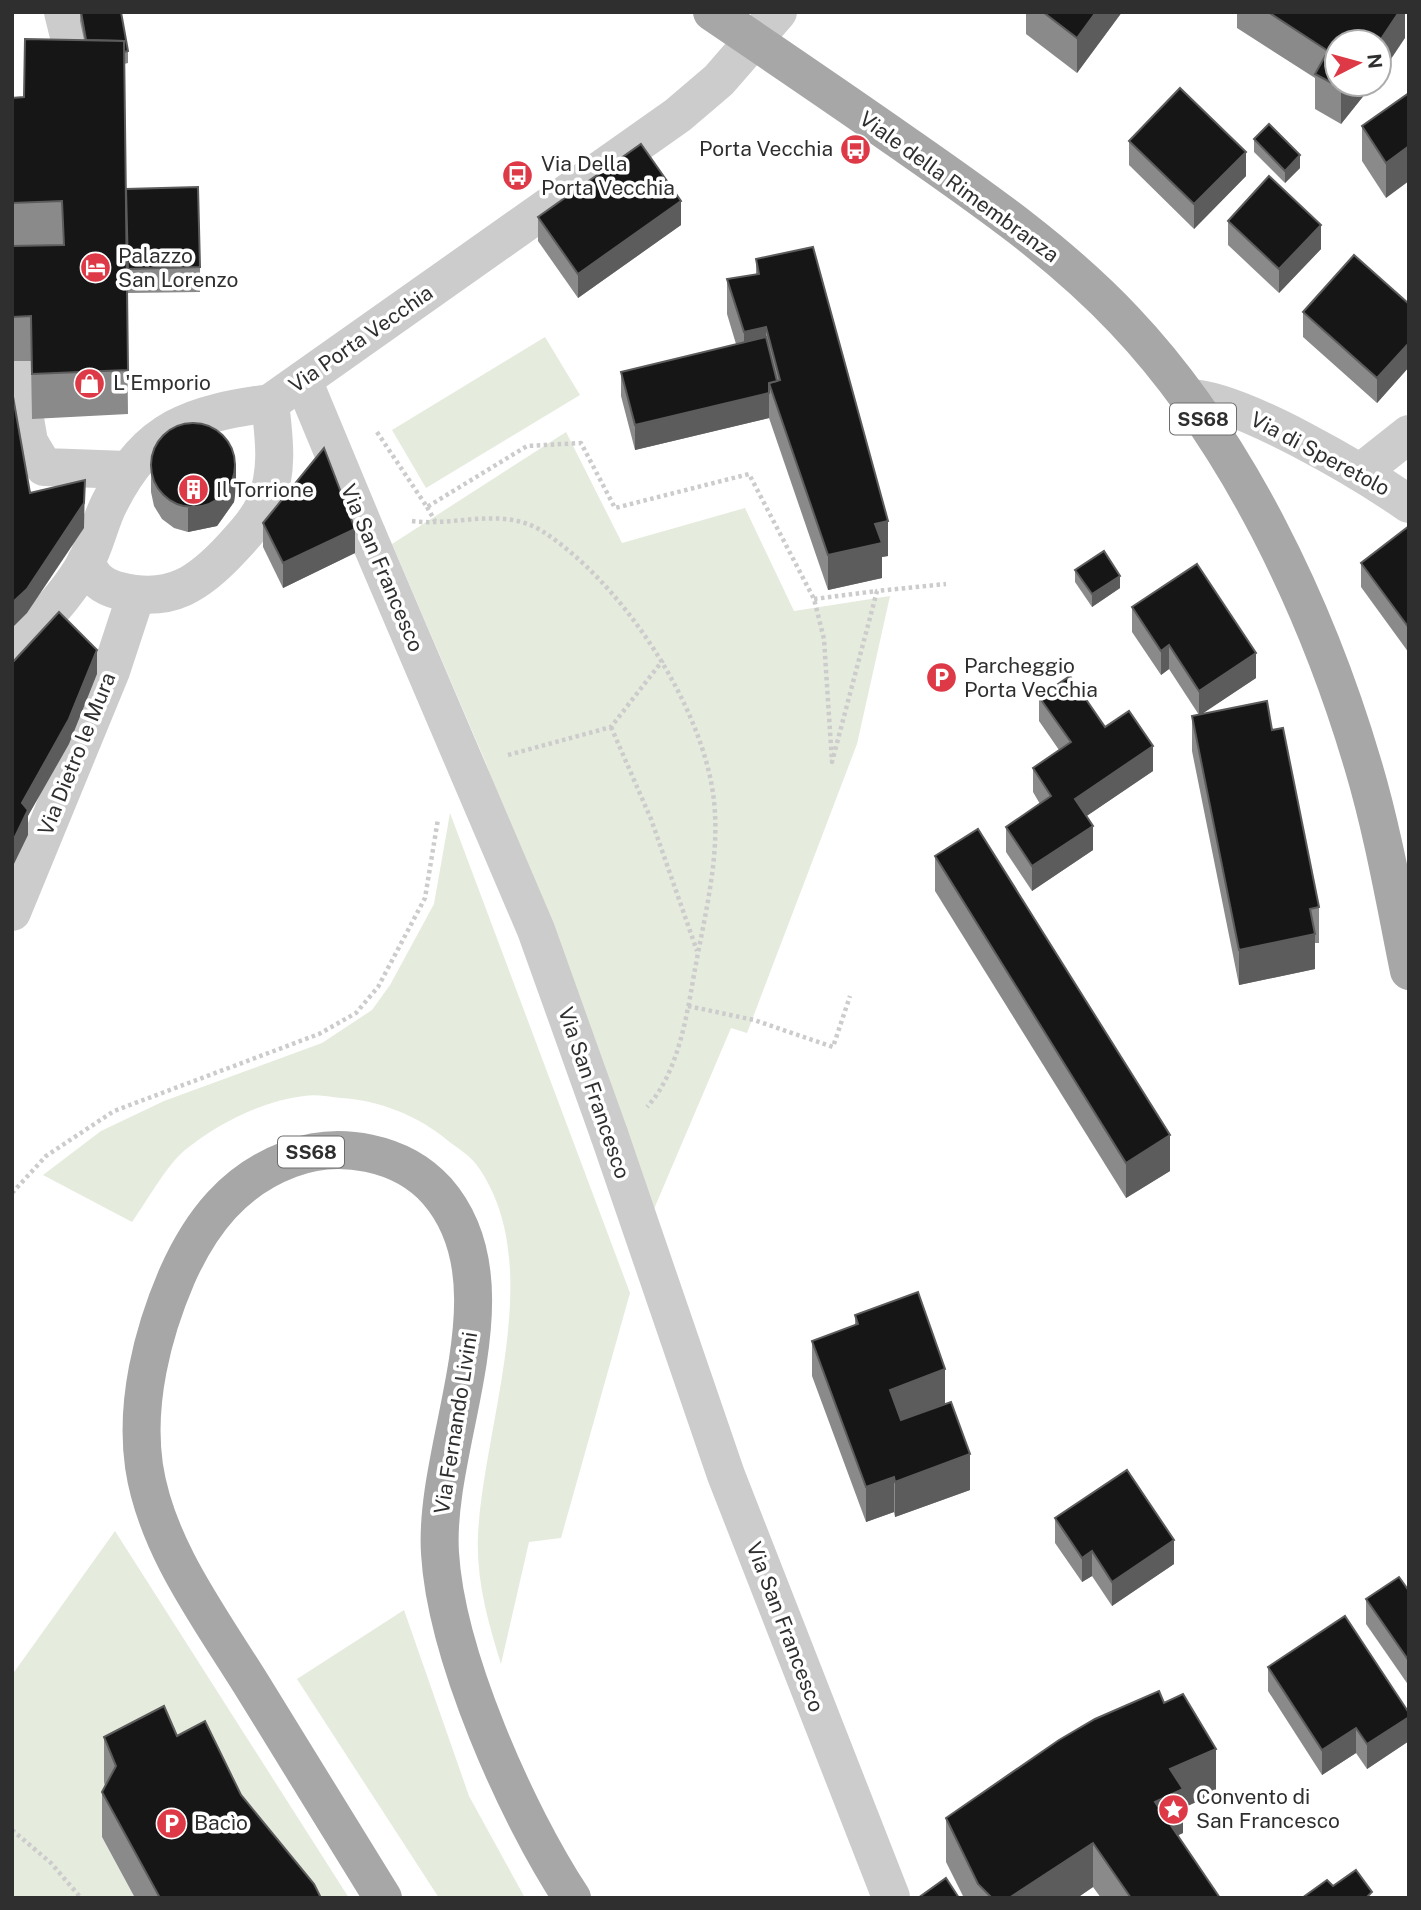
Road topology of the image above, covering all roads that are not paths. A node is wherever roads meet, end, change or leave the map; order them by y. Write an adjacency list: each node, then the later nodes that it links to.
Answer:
1 (63, 12): 5 (street)
2 (712, 12): 4 (main road, Viale della Rimembranza / SS68)
3 (778, 12): 4 (street, Via Porta Vecchia)
4 (753, 40): 7 (street, Via Porta Vecchia); 8 (main road, Viale della Rimembranza / SS68)
5 (76, 65)
6 (12, 372): 11 (street)
7 (303, 380): 9 (street, Via Porta Vecchia); 19 (street, Via San Francesco, bridge)
8 (1189, 398): 12 (street, Via di Speretolo); 18 (main road, Viale della Rimembranza / SS68)
9 (270, 403): 11 (street, Via Porta Vecchia); 15 (street)
10 (1409, 434): 12 (street)
11 (127, 470): 14 (street, Via Porta Vecchia)
12 (1362, 472): 13 (street, Via di Speretolo)
13 (1409, 504)
14 (86, 561): 15 (street); 16 (street, Via Porta Vecchia)
15 (136, 595): 17 (street, Via Dietro le Mura)
16 (12, 654)
17 (12, 912)
18 (1409, 971)
19 (891, 1897)
20 (383, 1898): 21 (main road, Via Fernando Livini / SS68)
21 (572, 1898)

